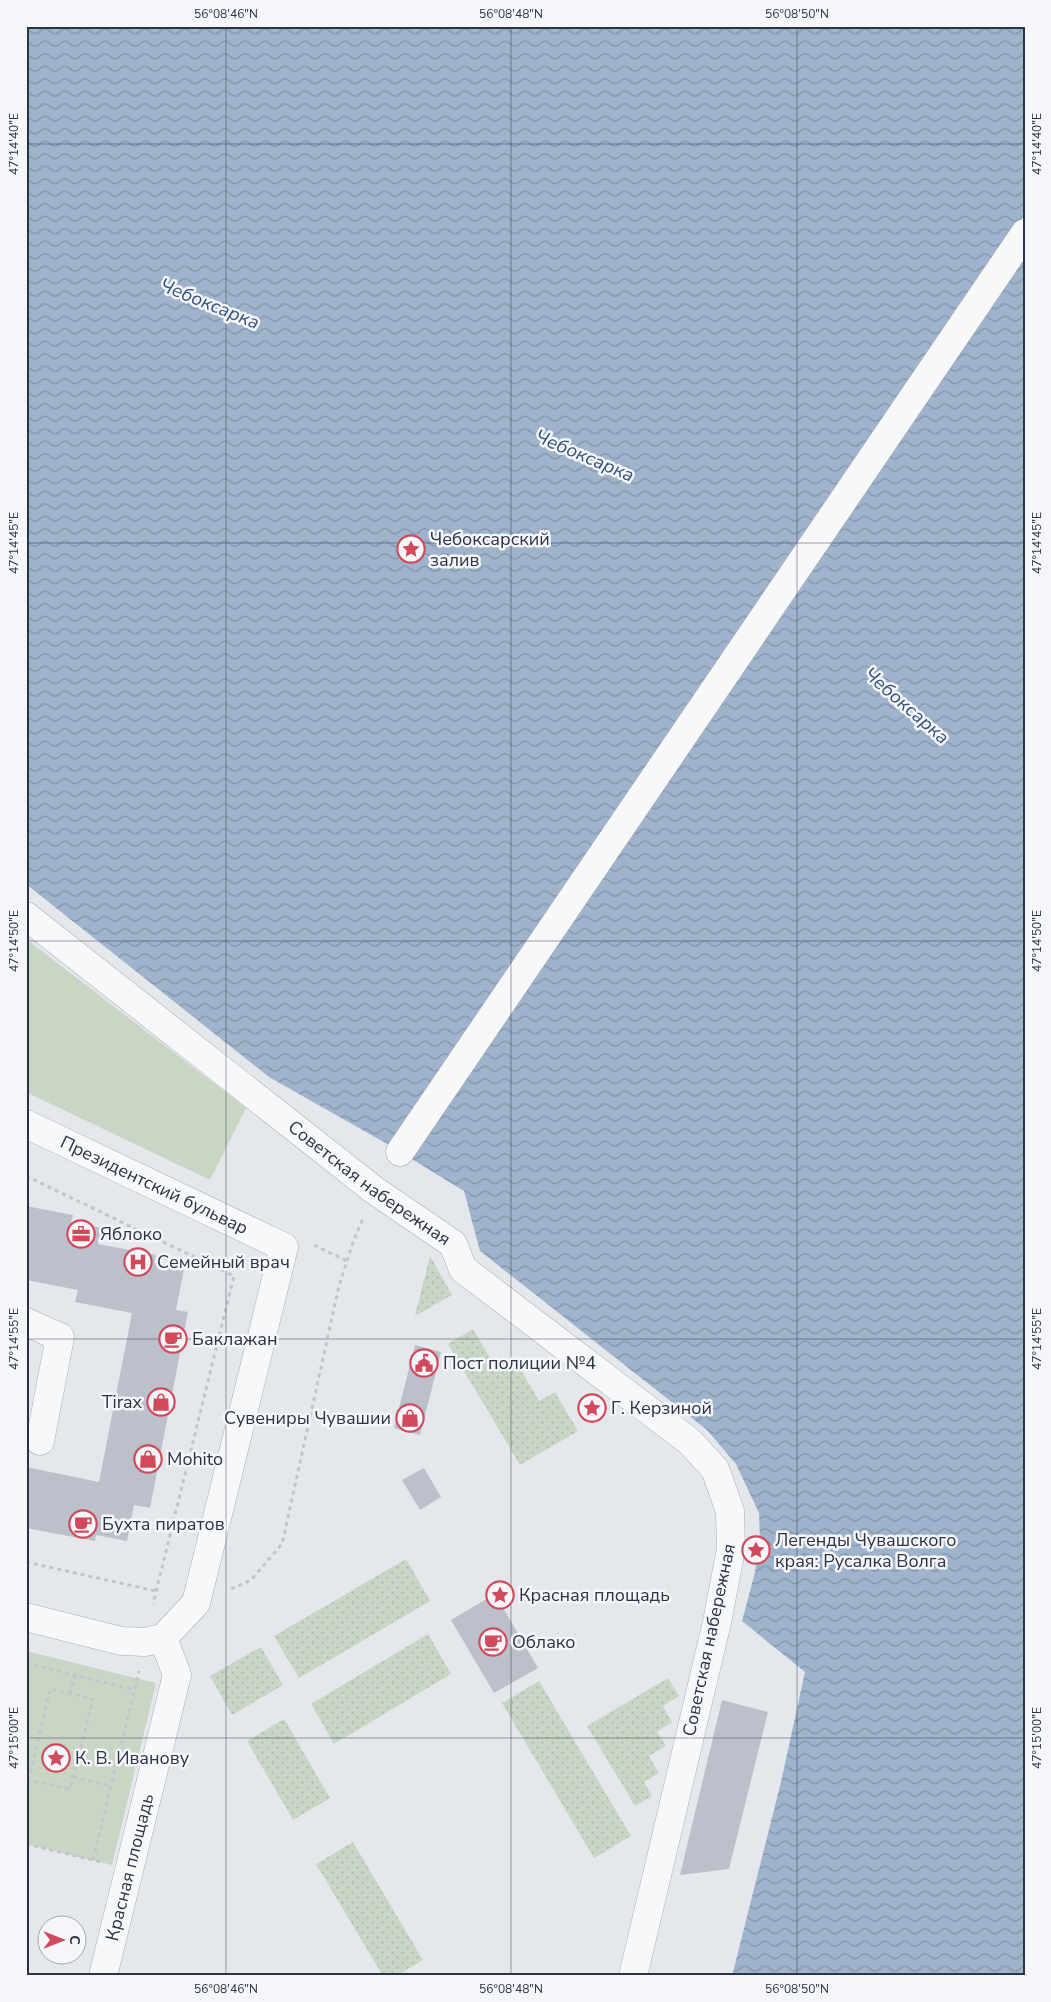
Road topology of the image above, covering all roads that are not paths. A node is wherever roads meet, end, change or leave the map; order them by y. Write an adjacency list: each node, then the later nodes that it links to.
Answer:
1 (1025, 233): 4 (street)
2 (26, 916): 10 (street, Советская набережная)
3 (26, 1124): 8 (street, Президентский бульвар)
4 (400, 1152)
5 (26, 1322): 6 (street)
6 (40, 1441)
7 (26, 1617): 8 (street)
8 (163, 1638): 9 (street, Красная площадь)
9 (103, 1976)
10 (633, 1976)

